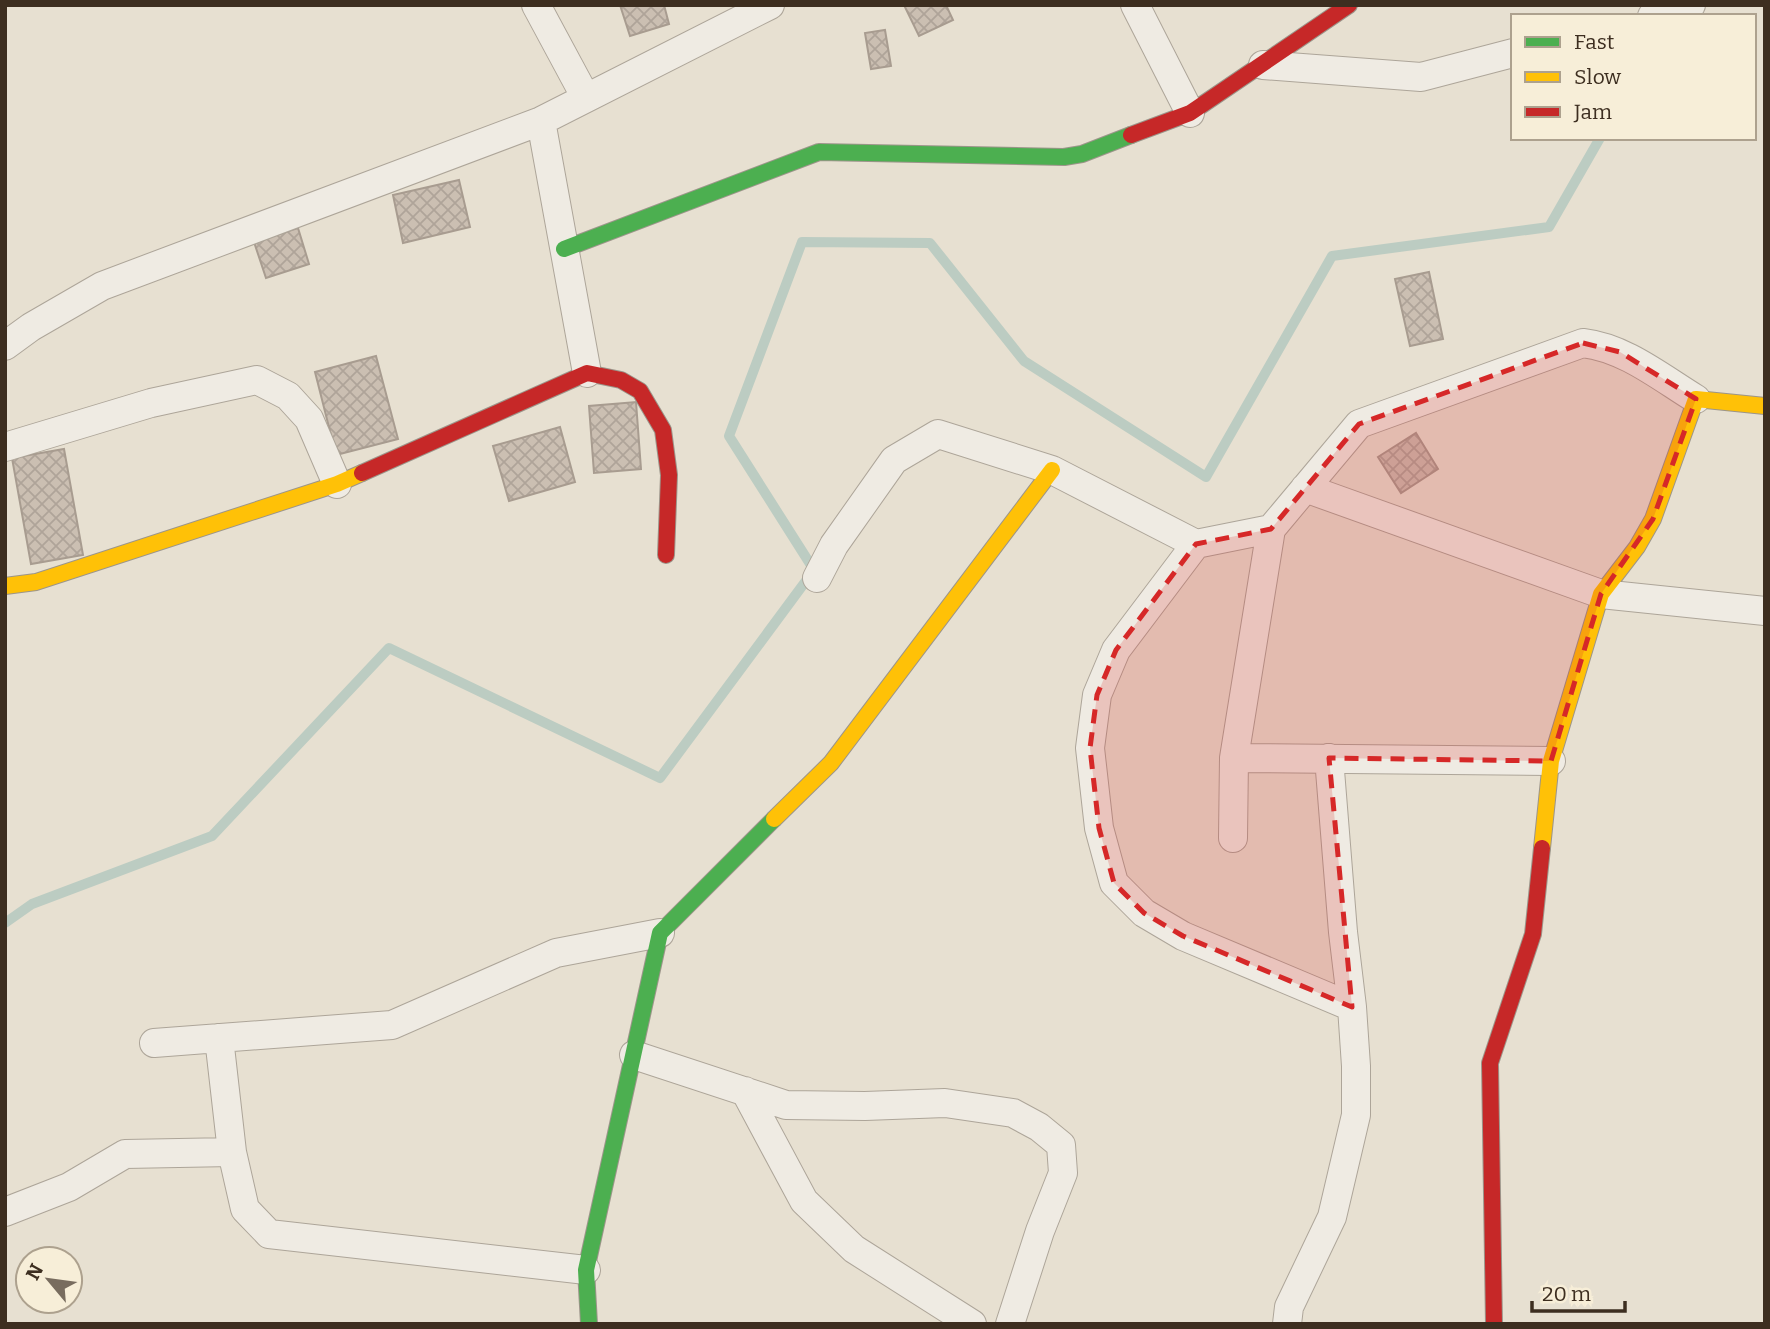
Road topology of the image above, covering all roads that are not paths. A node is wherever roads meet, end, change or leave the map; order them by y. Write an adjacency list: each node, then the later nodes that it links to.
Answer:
1 (536, 5): 9 (street)
2 (770, 5): 9 (street)
3 (1135, 5): 10 (street)
4 (1349, 5): 8 (street)
5 (1691, 5): 6 (street)
6 (1659, 14)
7 (1511, 54): 8 (street)
8 (1263, 65): 10 (street)
9 (586, 98): 11 (street)
10 (1190, 113): 12 (street)
11 (541, 121): 12 (street); 13 (street)
12 (564, 249): 14 (street)
13 (5, 345)
14 (587, 373): 19 (street); 23 (street)
15 (1696, 399): 16 (street); 20 (street); 26 (street)
16 (1765, 405)
17 (5, 447): 19 (street)
18 (1052, 470): 22 (street); 24 (street); 32 (street)
19 (338, 484): 25 (street)
20 (1305, 488): 21 (street); 26 (street)
21 (1271, 529): 22 (street); 28 (street)
22 (1196, 544): 33 (street)
23 (666, 555)
24 (817, 578)
25 (5, 586)
26 (1601, 594): 27 (street); 30 (street)
27 (1765, 611)
28 (1234, 758): 29 (street); 31 (street)
29 (1329, 758): 30 (street); 33 (street)
30 (1551, 761): 45 (street)
31 (1233, 838)
32 (660, 933): 34 (street); 36 (street)
33 (1352, 1007): 44 (street)
34 (219, 1038): 35 (street); 38 (street)
35 (154, 1043)
36 (634, 1055): 37 (street); 40 (street)
37 (745, 1091): 42 (street); 43 (street)
38 (232, 1152): 39 (street); 40 (street)
39 (5, 1212)
40 (586, 1270): 41 (street)
41 (589, 1324)
42 (972, 1324)
43 (1010, 1324)
44 (1287, 1324)
45 (1494, 1324)

